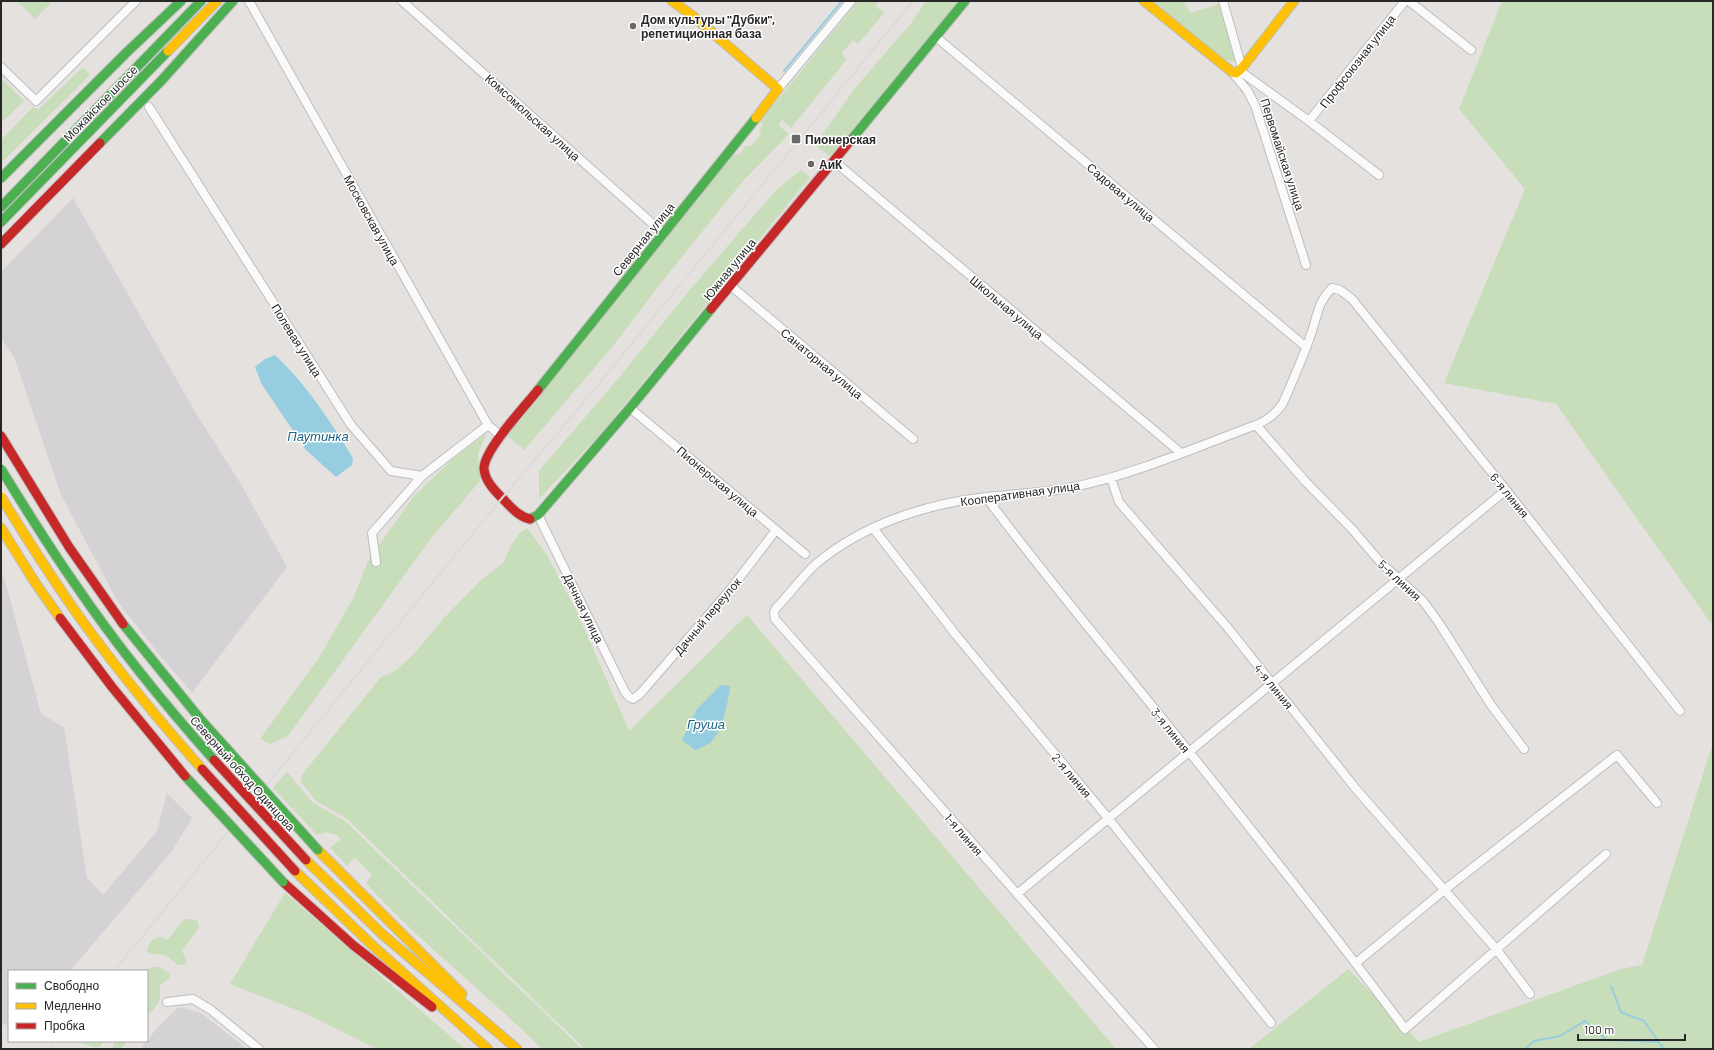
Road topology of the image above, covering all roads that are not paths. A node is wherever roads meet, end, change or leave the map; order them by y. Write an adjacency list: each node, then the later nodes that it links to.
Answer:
1 (136, 1): 18 (street)
2 (181, 1): 25 (main road)
3 (201, 1): 26 (main road, Можайское шоссе)
4 (217, 1): 27 (main road, Можайское шоссе)
5 (233, 1): 29 (main road)
6 (249, 1): 35 (street, Московская улица)
7 (402, 1): 28 (street, Комсомольская улица)
8 (672, 1): 20 (main road)
9 (851, 1): 20 (street, Северная улица)
10 (965, 1): 16 (main road, Южная улица)
11 (1144, 1): 19 (main road, Первомайская улица)
12 (1223, 1): 19 (street)
13 (1294, 1): 19 (main road)
14 (1404, 1): 22 (street, Профсоюзная улица)
15 (1409, 1): 17 (street)
16 (936, 37): 23 (main road, Южная улица); 33 (street, Садовая улица)
17 (1471, 50)
18 (1, 67)
19 (1238, 70): 22 (street); 30 (street, Первомайская улица)
20 (778, 89): 28 (main road, Северная улица)
21 (149, 107): 42 (street, Полевая улица)
22 (1309, 121): 24 (street)
23 (834, 160): 31 (main road, Южная улица); 40 (street, Школьная улица)
24 (1379, 175)
25 (1, 178)
26 (1, 207)
27 (1, 222)
28 (663, 233): 38 (main road, Северная улица)
29 (1, 244)
30 (1306, 265)
31 (731, 286): 34 (main road, Южная улица); 39 (street, Санаторная улица)
32 (1332, 288): 33 (street, Кооперативная улица); 44 (street, 6-я линия)
33 (1306, 347): 36 (street, Кооперативная улица)
34 (630, 408): 47 (main road, Южная улица); 51 (street, Пионерская улица)
35 (488, 425): 38 (street, Московская улица); 42 (street)
36 (1256, 425): 40 (street, Кооперативная улица); 55 (street, 5-я линия)
37 (1, 436): 50 (main road)
38 (501, 436): 47 (main road, Северная улица)
39 (913, 439)
40 (1181, 453): 43 (street, Кооперативная улица)
41 (1, 468): 72 (main road, Северный обход Одинцова, bridge)
42 (422, 476): 54 (street)
43 (1111, 478): 46 (street, Кооперативная улица); 57 (street, 4-я линия)
44 (1506, 490): 55 (street); 59 (street, 6-я линия)
45 (1, 497): 74 (main road, bridge)
46 (986, 497): 49 (street, Кооперативная улица); 61 (street, 3-я линия)
47 (538, 515): 58 (street, Дачная улица)
48 (1, 528): 53 (main road)
49 (873, 528): 56 (street, Кооперативная улица); 63 (street, 2-я линия)
50 (58, 530): 53 (main road); 72 (main road, bridge)
51 (776, 530): 52 (street, Пионерская улица); 58 (street, Дачный переулок)
52 (805, 554)
53 (19, 555): 74 (main road, bridge)
54 (376, 562)
55 (1398, 579): 57 (street); 60 (street, 5-я линия)
56 (774, 619): 66 (street, 1-я линия)
57 (1272, 683): 61 (street); 65 (street, 4-я линия)
58 (633, 699)
59 (1680, 711)
60 (1524, 749)
61 (1189, 752): 63 (street); 68 (street, 3-я линия)
62 (1656, 803): 65 (street)
63 (1108, 818): 66 (street); 71 (street, 2-я линия)
64 (1606, 854): 67 (street)
65 (1444, 890): 67 (street, 4-я линия); 68 (street)
66 (1017, 894): 76 (street, 1-я линия)
67 (1497, 950): 68 (street, 3-я линия); 69 (street, 4-я линия)
68 (1356, 963)
69 (1530, 994)
70 (167, 1002): 73 (street)
71 (1271, 1022)
72 (502, 1036): 75 (main road, Северный обход Одинцова)
73 (260, 1049)
74 (488, 1049)
75 (517, 1049)
76 (1154, 1049)

